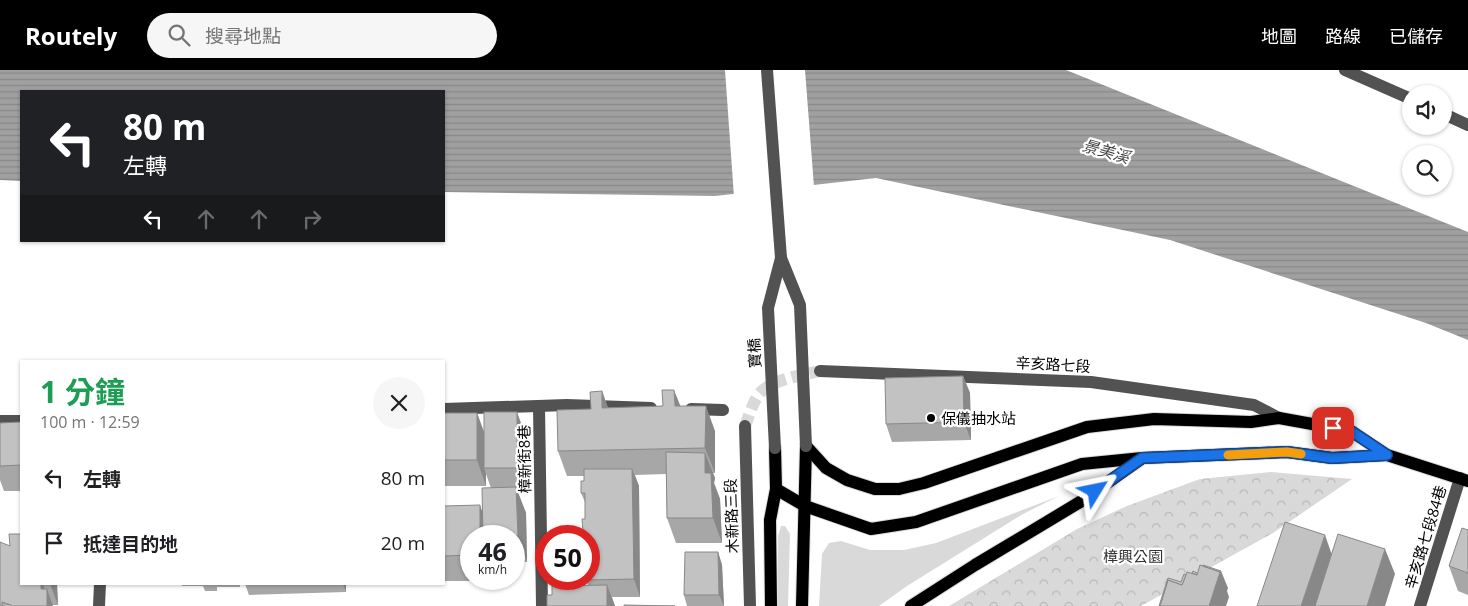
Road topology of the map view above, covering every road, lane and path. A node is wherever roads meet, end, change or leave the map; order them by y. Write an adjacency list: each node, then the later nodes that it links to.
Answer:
1 (767, 70): 6 (street, 寶橋)
2 (1345, 70): 3 (street)
3 (1402, 96)
4 (1452, 118): 5 (street)
5 (1468, 125)
6 (781, 258): 15 (street, 寶橋, bridge); 16 (street, 寶橋, bridge)
7 (820, 370): 11 (street, 辛亥路七段)
8 (539, 406): 9 (street); 10 (street, 樟新街8巷); 24 (street, 樟新街8巷)
9 (445, 409)
10 (723, 410)
11 (1279, 418): 15 (main road); 17 (main road)
12 (0, 421): 13 (street)
13 (20, 421)
14 (745, 426): 25 (street, 木新路三段)
15 (806, 446): 21 (main road)
16 (775, 448): 20 (main road)
17 (1387, 455): 18 (main road); 19 (main road)
18 (1142, 458): 21 (main road); 28 (main road)
19 (1464, 480): 29 (street, 辛亥路七段84巷)
20 (776, 490): 21 (main road); 26 (main road)
21 (805, 506): 27 (main road)
22 (100, 585): 23 (street)
23 (99, 606)
24 (542, 606)
25 (750, 606)
26 (771, 606)
27 (802, 606)
28 (911, 606)
29 (1420, 606)

